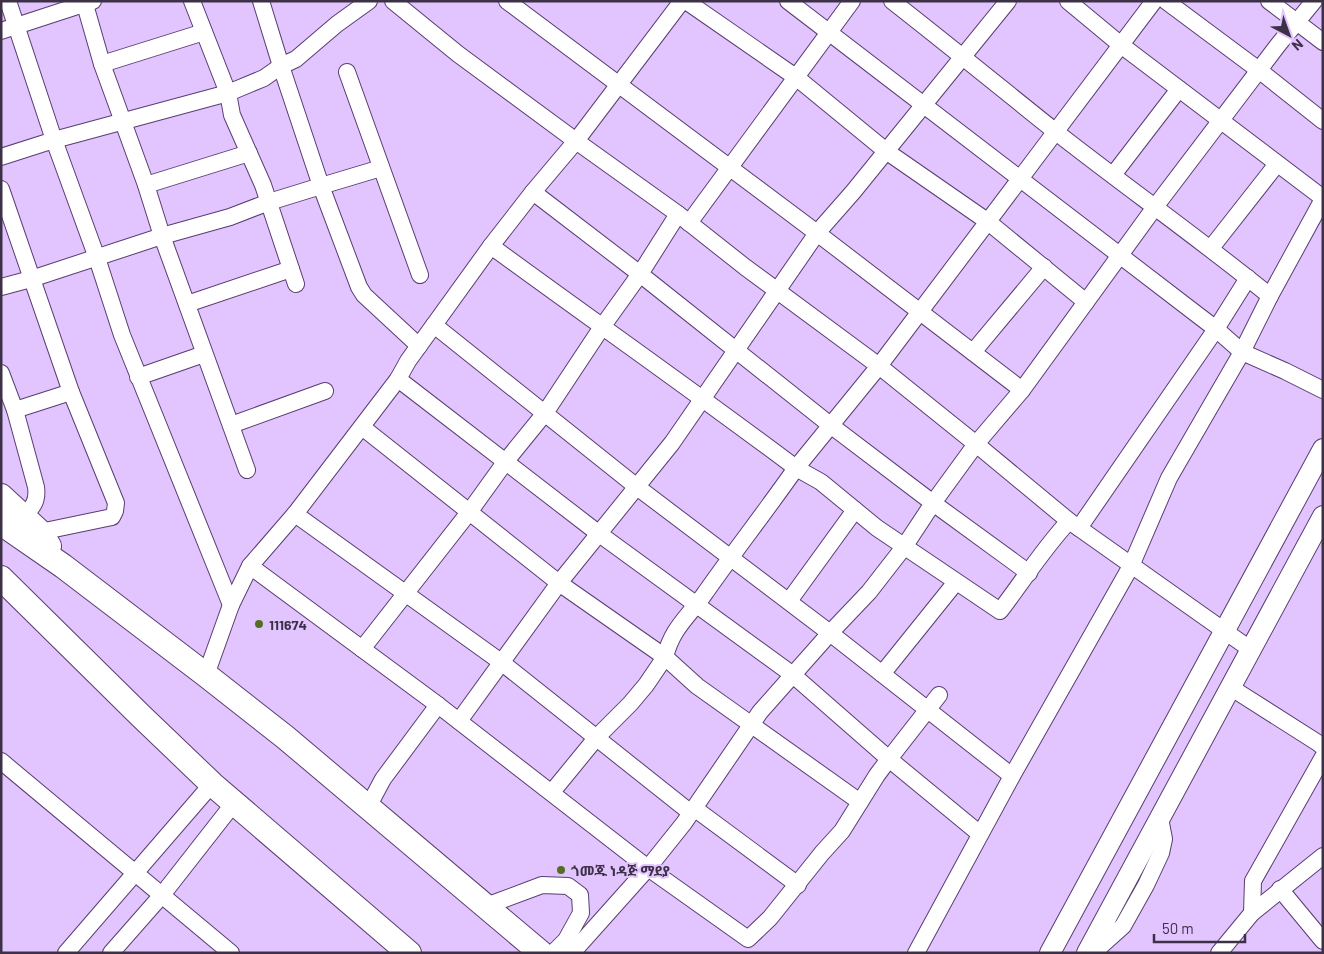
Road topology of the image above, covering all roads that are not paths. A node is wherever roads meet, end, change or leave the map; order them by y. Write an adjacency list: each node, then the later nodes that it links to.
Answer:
1 (8, 1): 19 (street)
2 (192, 1): 21 (street)
3 (261, 1): 27 (street)
4 (369, 1): 27 (street)
5 (393, 1): 40 (street)
6 (507, 1): 31 (street)
7 (684, 1): 30 (street); 31 (street)
8 (788, 1): 22 (street)
9 (852, 1): 22 (street)
10 (892, 1): 25 (street)
11 (1008, 1): 25 (street)
12 (1068, 1): 24 (street)
13 (1154, 1): 24 (street)
14 (1166, 1): 28 (street)
15 (1269, 1): 18 (street)
16 (1314, 1): 18 (street)
17 (87, 2): 19 (street); 26 (street)
18 (1298, 22): 23 (street); 28 (street)
19 (17, 26): 20 (street); 39 (street)
20 (1, 31)
21 (204, 32): 26 (street); 33 (street)
22 (830, 32): 30 (street); 34 (street)
23 (1323, 42)
24 (1121, 45): 32 (street); 38 (street)
25 (963, 56): 34 (street); 38 (street)
26 (102, 64): 35 (street)
27 (281, 66): 33 (street); 50 (street)
28 (1260, 71): 36 (street); 37 (street)
29 (347, 72): 45 (street)
30 (797, 78): 41 (street); 46 (street)
31 (619, 85): 40 (street); 46 (street)
32 (1179, 89): 37 (street); 47 (street)
33 (228, 93): 35 (street); 42 (street)
34 (924, 105): 41 (street); 48 (street)
35 (123, 121): 39 (street); 49 (street)
36 (1323, 121)
37 (1221, 122): 44 (street); 55 (street)
38 (1056, 132): 47 (street); 48 (street)
39 (54, 140): 43 (street); 63 (street)
40 (576, 141): 52 (street); 56 (street)
41 (886, 151): 57 (street); 58 (street)
42 (249, 153): 49 (street); 54 (street)
43 (1, 157)
44 (1277, 164): 53 (street); 61 (street)
45 (382, 168): 50 (street); 66 (street)
46 (729, 169): 56 (street); 58 (street)
47 (1113, 175): 55 (street)
48 (1019, 180): 57 (street); 62 (street)
49 (146, 186): 59 (street)
50 (321, 186): 54 (street); 78 (street)
51 (1, 189): 68 (street)
52 (532, 192): 60 (street); 65 (street)
53 (1323, 198): 71 (street)
54 (269, 202): 59 (street); 73 (street)
55 (1155, 207): 61 (street); 62 (street)
56 (684, 219): 65 (street); 70 (street)
57 (988, 221): 64 (street); 74 (street)
58 (817, 233): 70 (street); 74 (street)
59 (162, 236): 63 (street); 73 (street)
60 (491, 246): 75 (street); 76 (street)
61 (1212, 248): 67 (street)
62 (1120, 256): 72 (street); 77 (street)
63 (97, 258): 68 (street); 85 (street)
64 (1044, 267): 72 (street); 80 (street)
65 (640, 274): 76 (street); 79 (street)
66 (420, 275)
67 (1248, 278): 71 (street); 77 (street)
68 (31, 279): 69 (street); 90 (street)
69 (1, 287)
70 (776, 290): 79 (street); 83 (street)
71 (1270, 296): 81 (street)
72 (1086, 302): 87 (street)
73 (187, 304): 82 (street)
74 (920, 311): 80 (street); 83 (street)
75 (434, 325): 78 (street); 93 (street)
76 (602, 327): 91 (street); 93 (street)
77 (1216, 329): 81 (street); 110 (street)
78 (418, 346): 86 (street)
79 (736, 351): 91 (street); 94 (street)
80 (973, 352): 87 (street)
81 (1242, 352): 88 (street); 116 (street)
82 (204, 354): 85 (street); 95 (street)
83 (878, 366): 94 (street); 97 (street)
84 (1, 373): 92 (street)
85 (138, 377): 124 (street)
86 (398, 379): 96 (street); 99 (street)
87 (1022, 390): 97 (street)
88 (1323, 390)
89 (325, 391): 95 (street)
90 (71, 392): 92 (street); 109 (street)
91 (703, 398): 100 (street); 102 (street)
92 (15, 410): 109 (street)
93 (545, 414): 99 (street); 102 (street)
94 (829, 424): 100 (street); 104 (street)
95 (231, 425): 101 (street)
96 (362, 427): 106 (street); 107 (street)
97 (976, 444): 104 (street); 110 (street)
98 (1323, 449): 127 (main road)
99 (506, 461): 106 (street); 111 (street)
100 (796, 468): 105 (street); 113 (street)
101 (247, 470)
102 (637, 487): 111 (street); 113 (street)
103 (1, 496): 109 (highway)
104 (933, 503): 112 (street); 117 (street)
105 (855, 510): 112 (street); 123 (street)
106 (470, 511): 120 (street); 121 (street)
107 (295, 514): 115 (street); 121 (street)
108 (1323, 516): 130 (main road)
109 (21, 524): 114 (highway); 114 (highway)
110 (1074, 525): 116 (street); 117 (street)
111 (598, 533): 120 (street); 125 (street)
112 (904, 547): 119 (street); 128 (street)
113 (731, 556): 123 (street); 125 (street)
114 (63, 566): 134 (highway)
115 (250, 566): 124 (street); 129 (street)
116 (1131, 566): 127 (street); 146 (street)
117 (1029, 573): 119 (street)
118 (1, 578): 126 (highway)
119 (956, 582): 133 (street)
120 (559, 583): 131 (street); 132 (street)
121 (406, 594): 129 (street); 132 (street)
122 (1, 599): 126 (highway)
123 (790, 602): 128 (street)
124 (232, 605): 134 (street)
125 (696, 605): 131 (street); 135 (street)
126 (40, 615): 147 (highway)
127 (1224, 632): 130 (street); 172 (main road)
128 (830, 633): 133 (street); 135 (street)
129 (362, 648): 138 (street)
130 (1250, 649): 136 (main road)
131 (665, 658): 141 (street); 142 (street)
132 (501, 662): 140 (street); 142 (street)
133 (882, 674): 139 (street)
134 (206, 675): 151 (highway)
135 (793, 675): 141 (street); 144 (street)
136 (1230, 687): 143 (street); 153 (main road)
137 (939, 695): 139 (street)
138 (438, 705): 140 (street); 151 (street)
139 (927, 710): 144 (street); 146 (street)
140 (459, 721): 148 (street)
141 (752, 725): 149 (street); 152 (street)
142 (597, 737): 148 (street); 152 (street)
143 (1322, 746): 162 (street)
144 (889, 759): 149 (street); 154 (street)
145 (1, 761): 157 (street)
146 (1012, 776): 154 (street)
147 (212, 784): 150 (highway); 157 (street)
148 (552, 792): 156 (street)
149 (860, 802): 158 (street)
150 (234, 803): 160 (street); 167 (highway)
151 (368, 807): 161 (highway)
152 (693, 811): 156 (street); 158 (street)
153 (1160, 818): 173 (main road); 174 (street)
154 (980, 834): 171 (street)
155 (1323, 856): 159 (street)
156 (648, 868): 158 (street); 170 (street)
157 (134, 873): 160 (street); 164 (street)
158 (798, 885)
159 (1280, 889): 162 (street); 163 (street)
160 (162, 895): 165 (street); 166 (street)
161 (486, 906): 168 (highway); 169 (street)
162 (1252, 913): 175 (street)
163 (1323, 941)
164 (66, 953)
165 (111, 953)
166 (230, 953)
167 (409, 953)
168 (541, 953)
169 (553, 953)
170 (572, 953)
171 (916, 953)
172 (1050, 953)
173 (1087, 953)
174 (1093, 953)
175 (1219, 953)

